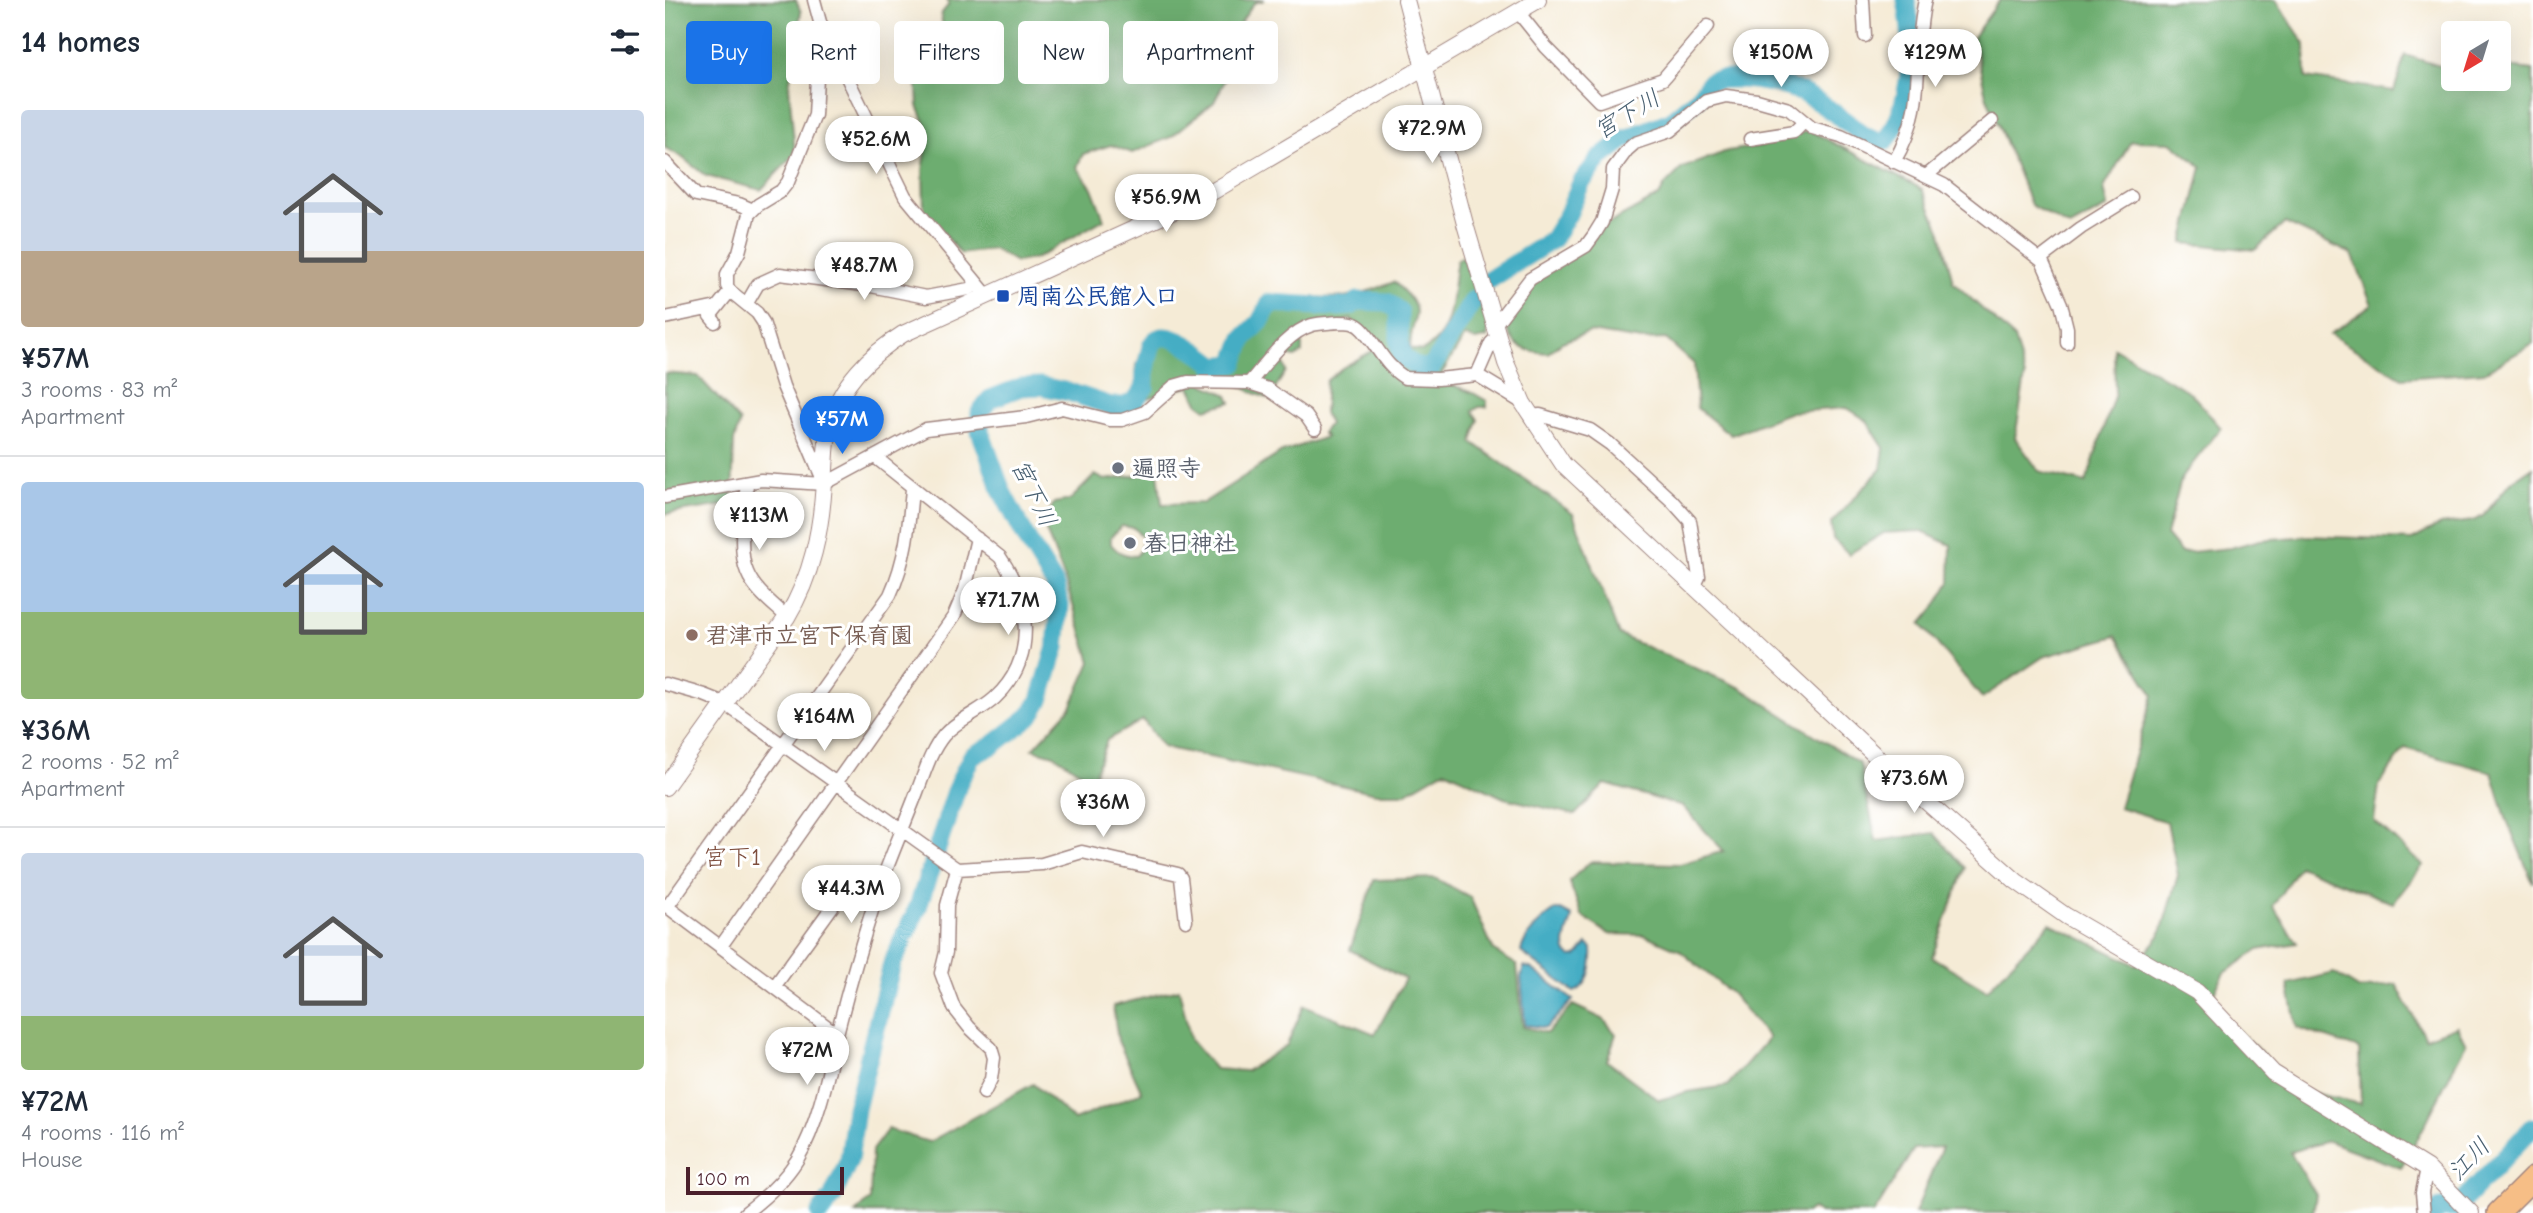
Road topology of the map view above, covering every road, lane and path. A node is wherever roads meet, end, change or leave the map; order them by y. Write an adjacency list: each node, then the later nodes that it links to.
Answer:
1 (814, 0): 7 (street)
2 (1406, 0): 10 (street)
3 (1538, 0): 6 (street)
4 (1863, 0): 9 (street)
5 (1925, 0): 17 (street)
6 (1518, 12): 8 (street); 10 (street)
7 (820, 21)
8 (1708, 26)
9 (1865, 36)
10 (1425, 67): 22 (street); 28 (street)
11 (817, 84): 20 (street)
12 (850, 84): 22 (street)
13 (1991, 121): 18 (street)
14 (1804, 122): 15 (street); 17 (street); 28 (street)
15 (1750, 139)
16 (665, 162): 20 (street)
17 (1894, 162): 18 (street)
18 (1926, 176): 21 (street)
19 (2131, 197): 21 (street)
20 (753, 210): 23 (street)
21 (2040, 258): 29 (street)
22 (983, 289): 24 (street); 36 (street)
23 (730, 291): 24 (street); 25 (street)
24 (747, 303): 36 (street)
25 (717, 307): 26 (street); 27 (street)
26 (665, 318)
27 (715, 321)
28 (1496, 331): 30 (street); 32 (street)
29 (2067, 343)
30 (1476, 375): 31 (street); 32 (street)
31 (1249, 383): 33 (street); 34 (street)
32 (1526, 410): 40 (street); 40 (street)
33 (1315, 429)
34 (875, 457): 36 (street); 37 (street)
35 (747, 483): 36 (street); 38 (street); 41 (street)
36 (824, 484): 41 (street)
37 (912, 488): 39 (street); 44 (street)
38 (665, 497)
39 (977, 538): 45 (street); 47 (street)
40 (1694, 587): 56 (street)
41 (787, 617): 43 (street)
42 (665, 684): 43 (street)
43 (724, 703): 44 (street); 46 (street)
44 (783, 745): 45 (street); 50 (street)
45 (838, 783): 47 (street); 52 (street)
46 (665, 787)
47 (903, 830): 48 (street); 49 (street)
48 (953, 866): 51 (street); 55 (street)
49 (876, 900): 53 (street); 54 (street)
50 (666, 906): 52 (street)
51 (1186, 921)
52 (721, 946): 53 (street)
53 (774, 987): 54 (street)
54 (838, 1034): 59 (street)
55 (984, 1093)
56 (2427, 1168): 58 (street); 60 (street)
57 (2533, 1178): 61 (highway)
58 (2470, 1211)
59 (745, 1213)
60 (2424, 1213)
61 (2498, 1213)

